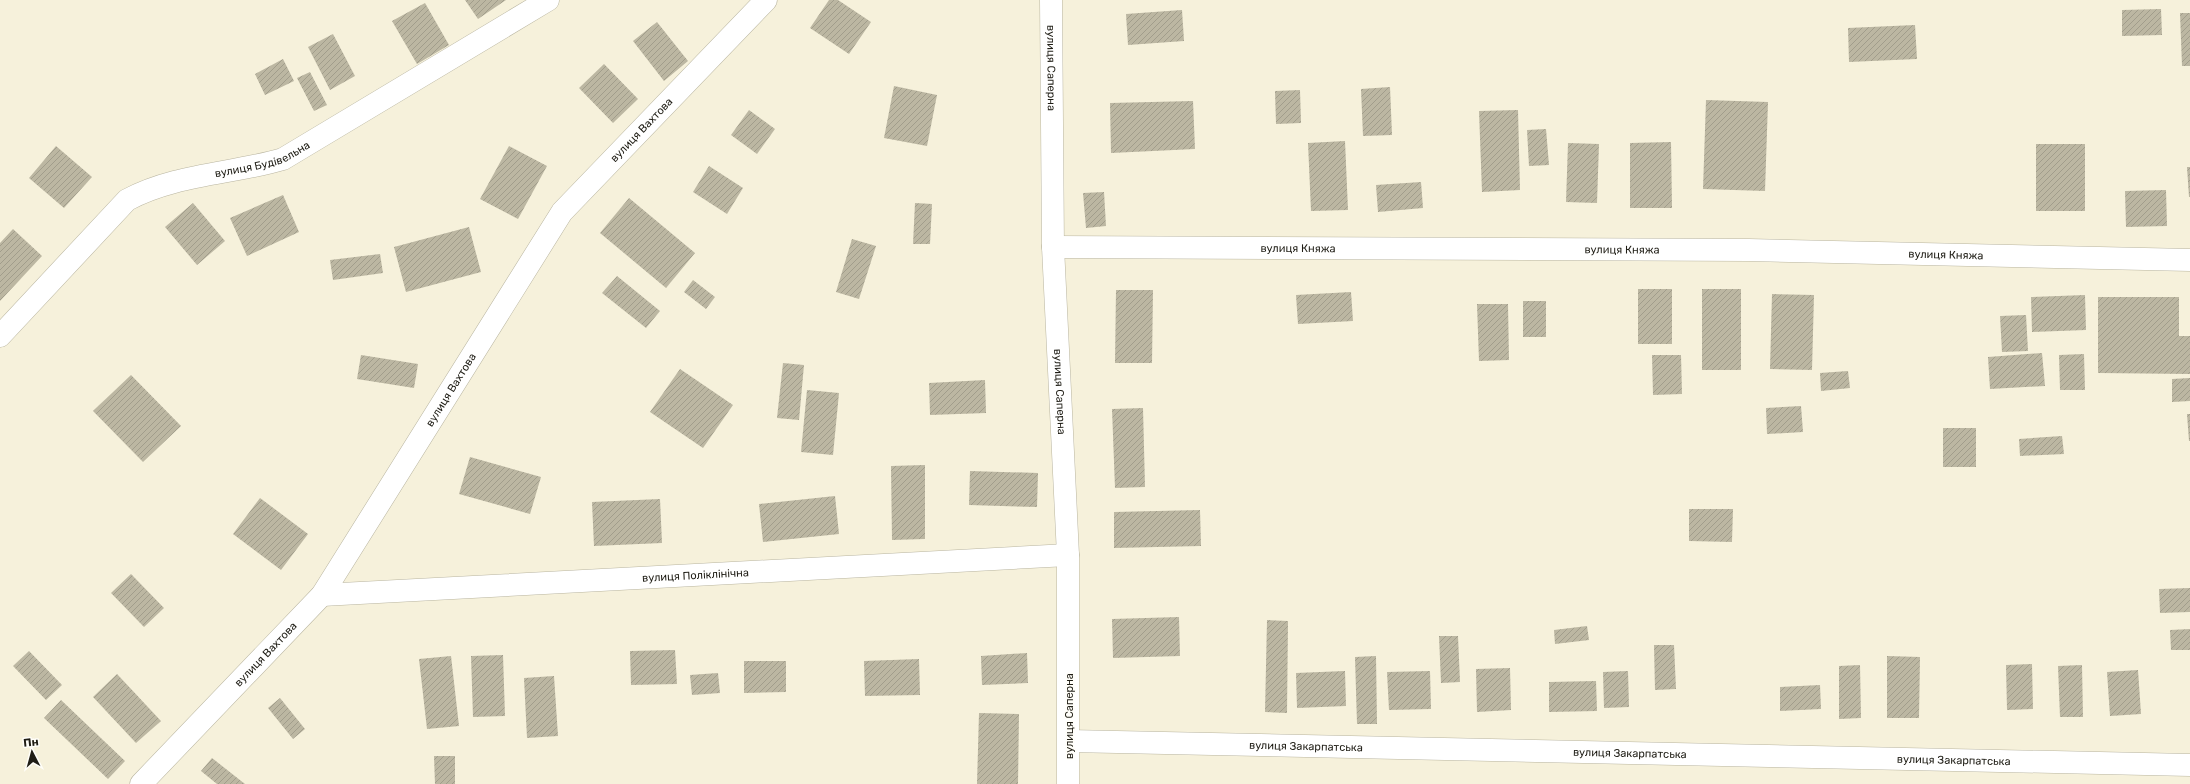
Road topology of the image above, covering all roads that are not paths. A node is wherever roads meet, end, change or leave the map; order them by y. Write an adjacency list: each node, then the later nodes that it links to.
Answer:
1 (548, 0): 6 (street, вулиця Будівельна)
2 (766, 0): 8 (street, вулиця Вахтова)
3 (1051, 0): 4 (street, вулиця Саперна)
4 (1053, 246): 5 (street, вулиця Княжа); 7 (street, вулиця Саперна)
5 (2190, 260)
6 (0, 336)
7 (1068, 555): 8 (street, вулиця Поліклінічна); 9 (street, вулиця Саперна)
8 (322, 595): 11 (street, вулиця Вахтова)
9 (1069, 741): 10 (street, вулиця Закарпатська); 12 (street, вулиця Саперна)
10 (2190, 765)
11 (141, 784)
12 (1068, 784)

